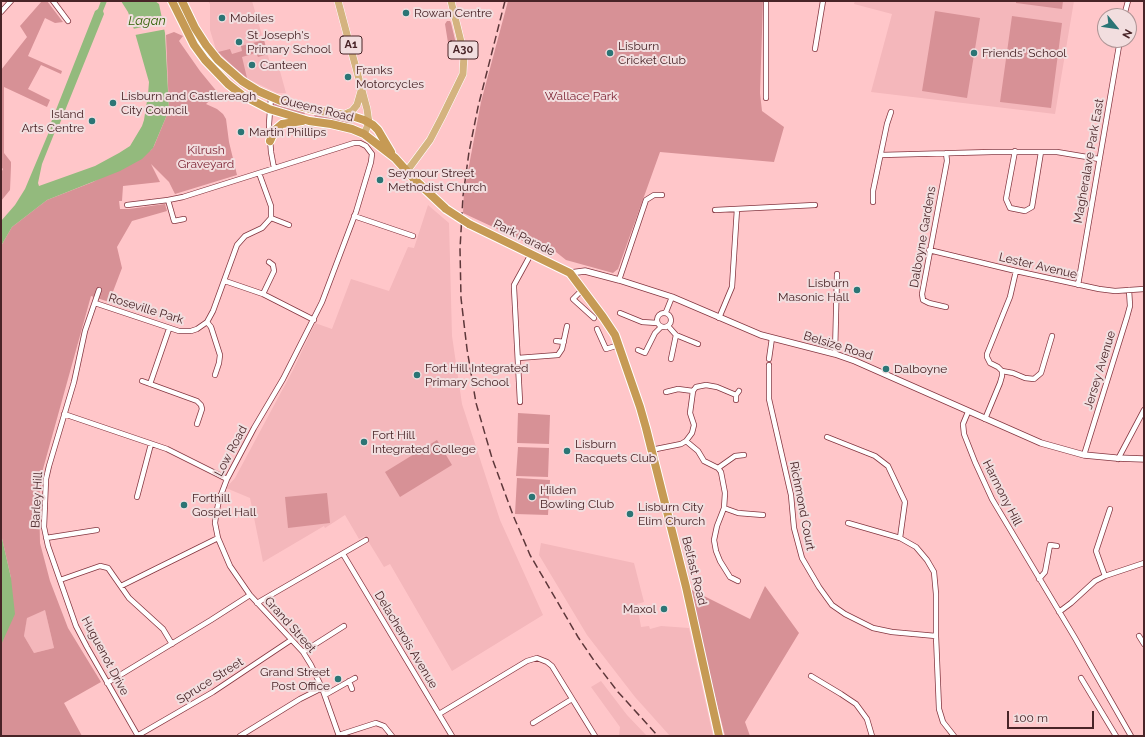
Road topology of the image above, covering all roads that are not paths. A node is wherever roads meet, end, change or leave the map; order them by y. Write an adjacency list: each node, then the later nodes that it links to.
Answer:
1 (10, 1): 9 (street)
2 (53, 1): 10 (street)
3 (172, 1): 16 (highway, Queens Road / A1)
4 (182, 1): 14 (highway, Queens Road / A1)
5 (338, 1): 13 (main road, A1)
6 (451, 1): 29 (main road, A30)
7 (766, 1): 15 (street)
8 (823, 1): 12 (street)
9 (1, 12)
10 (68, 21)
11 (1119, 48): 27 (street, Magheralave Park East)
12 (815, 49)
13 (362, 88): 18 (main road); 20 (main road, A1)
14 (271, 97): 16 (street); 18 (highway, Queens Road / A1)
15 (766, 98)
16 (269, 109): 19 (highway, Queens Road / A1); 21 (street)
17 (891, 112): 25 (street)
18 (343, 115): 20 (highway, Queens Road / A1)
19 (309, 121): 20 (highway, Queens Road / A1); 21 (highway)
20 (367, 128): 26 (highway, A1); 26 (highway, A1)
21 (270, 141): 28 (street)
22 (1015, 151): 23 (street); 23 (street); 24 (street)
23 (1041, 152): 27 (street)
24 (946, 153): 25 (street); 43 (street, Dalboyne Gardens)
25 (881, 155): 33 (street)
26 (395, 158): 29 (highway, A1)
27 (1099, 159): 51 (street, Magheralave Park East)
28 (274, 168): 30 (street); 38 (street, Low Road)
29 (407, 171): 44 (highway, Park Parade / A1, bridge)
30 (259, 173): 32 (street); 39 (street)
31 (662, 195): 49 (street)
32 (168, 200): 34 (street); 40 (street)
33 (873, 202)
34 (127, 205)
35 (815, 205): 36 (street)
36 (737, 209): 37 (street); 63 (street)
37 (715, 210)
38 (354, 216): 42 (street); 64 (street, Low Road)
39 (271, 218): 41 (street); 50 (street)
40 (184, 219)
41 (289, 225)
42 (413, 236)
43 (930, 250): 46 (street, Lester Avenue); 59 (street, Dalboyne Gardens)
44 (531, 254): 47 (highway, Park Parade / A1); 80 (street)
45 (269, 262): 56 (street)
46 (1016, 271): 51 (street, Lester Avenue); 84 (street)
47 (570, 273): 49 (street, Belsize Road); 54 (highway, Belfast Road / A1)
48 (837, 274): 79 (street)
49 (619, 280): 57 (street, Belsize Road)
50 (225, 281): 56 (street); 65 (street)
51 (1078, 285): 55 (street, Lester Avenue)
52 (1144, 289): 55 (street, Lester Avenue)
53 (99, 290): 58 (street, Roseville Park)
54 (582, 290): 62 (street); 77 (highway, Belfast Road / A1)
55 (1129, 290): 103 (street, Jersey Avenue)
56 (263, 294): 64 (street)
57 (672, 298): 60 (street); 63 (street, Belsize Road)
58 (94, 303): 69 (street, Roseville Park); 87 (street, Roseville Park)
59 (946, 307)
60 (666, 312): 66 (street); 68 (street)
61 (620, 313): 66 (street)
62 (594, 318)
63 (719, 318): 73 (street, Belsize Road)
64 (314, 320): 107 (street, Low Road)
65 (207, 322): 69 (street, Roseville Park); 85 (street)
66 (659, 325): 68 (street); 78 (street)
67 (567, 326): 75 (street)
68 (668, 326): 71 (street)
69 (169, 328): 88 (street)
70 (597, 329): 77 (street)
71 (676, 335): 76 (street); 81 (street)
72 (1052, 336): 84 (street)
73 (772, 338): 79 (street, Belsize Road); 82 (street)
74 (556, 341): 75 (street)
75 (564, 342): 80 (street)
76 (698, 344)
77 (618, 345): 101 (highway, Belfast Road / A1)
78 (638, 350)
79 (835, 354): 94 (street, Belsize Road)
80 (518, 358): 92 (street)
81 (671, 359)
82 (769, 359)
83 (769, 365): 130 (street, Richmond Court)
84 (1002, 371): 96 (street)
85 (215, 375)
86 (142, 381): 88 (street)
87 (74, 382): 95 (street, Barley Hill)
88 (150, 384): 97 (street)
89 (693, 391): 90 (street); 91 (street); 99 (street)
90 (666, 392)
91 (737, 395)
92 (520, 402)
93 (1144, 410): 104 (street)
94 (968, 412): 96 (street, Belsize Road); 122 (street, Harmony Hill)
95 (64, 414): 100 (street); 114 (street, Barley Hill)
96 (985, 419): 103 (street, Belsize Road)
97 (197, 424)
98 (827, 437): 116 (street)
99 (686, 441): 101 (street); 106 (street)
100 (151, 444): 107 (street); 108 (street)
101 (651, 450): 154 (highway, Belfast Road / A1)
102 (744, 455): 106 (street)
103 (1084, 455): 104 (street, Belsize Road)
104 (1118, 459): 105 (street, Belsize Road)
105 (1144, 459)
106 (718, 468): 109 (street)
107 (227, 479): 115 (street, Low Road)
108 (137, 497)
109 (724, 508): 111 (street); 124 (street)
110 (1110, 509): 121 (street)
111 (763, 515)
112 (848, 523): 116 (street)
113 (97, 530): 114 (street, Barley Hill)
114 (46, 538): 123 (street, Huguenot Drive)
115 (218, 538): 125 (street); 126 (street, Low Road)
116 (900, 538): 130 (street)
117 (366, 540): 119 (street)
118 (1057, 546): 122 (street)
119 (343, 554): 127 (street); 145 (street, Delacherois Avenue)
120 (1144, 563): 121 (street)
121 (1105, 576): 128 (street)
122 (1039, 579): 128 (street, Harmony Hill)
123 (60, 580): 125 (street); 140 (street, Huguenot Drive)
124 (738, 581)
125 (121, 586): 133 (street)
126 (250, 595): 127 (street, Grand Street); 133 (street)
127 (257, 603): 132 (street, Grand Street)
128 (1059, 612): 159 (street, Harmony Hill)
129 (344, 626): 135 (street)
130 (936, 636): 147 (street)
131 (1139, 636): 134 (street)
132 (291, 640): 135 (street, Grand Street); 148 (street, Spruce Street)
133 (172, 644): 140 (street)
134 (1144, 644)
135 (302, 652): 141 (street, Grand Street)
136 (811, 676): 155 (street)
137 (354, 678): 139 (street)
138 (1081, 678): 158 (street)
139 (349, 681): 142 (street); 143 (street)
140 (107, 683): 148 (street, Huguenot Drive)
141 (322, 688): 143 (street, Grand Street); 149 (street)
142 (352, 688)
143 (325, 695): 150 (street, Grand Street)
144 (572, 699): 145 (street); 146 (street); 153 (street)
145 (439, 714): 152 (street, Delacherois Avenue)
146 (533, 723)
147 (949, 731): 156 (street); 157 (street)
148 (138, 736)
149 (240, 736)
150 (339, 736): 151 (street)
151 (392, 736)
152 (452, 736)
153 (595, 736)
154 (719, 736)
155 (872, 736)
156 (945, 736)
157 (954, 736)
158 (1116, 736)
159 (1131, 736)

